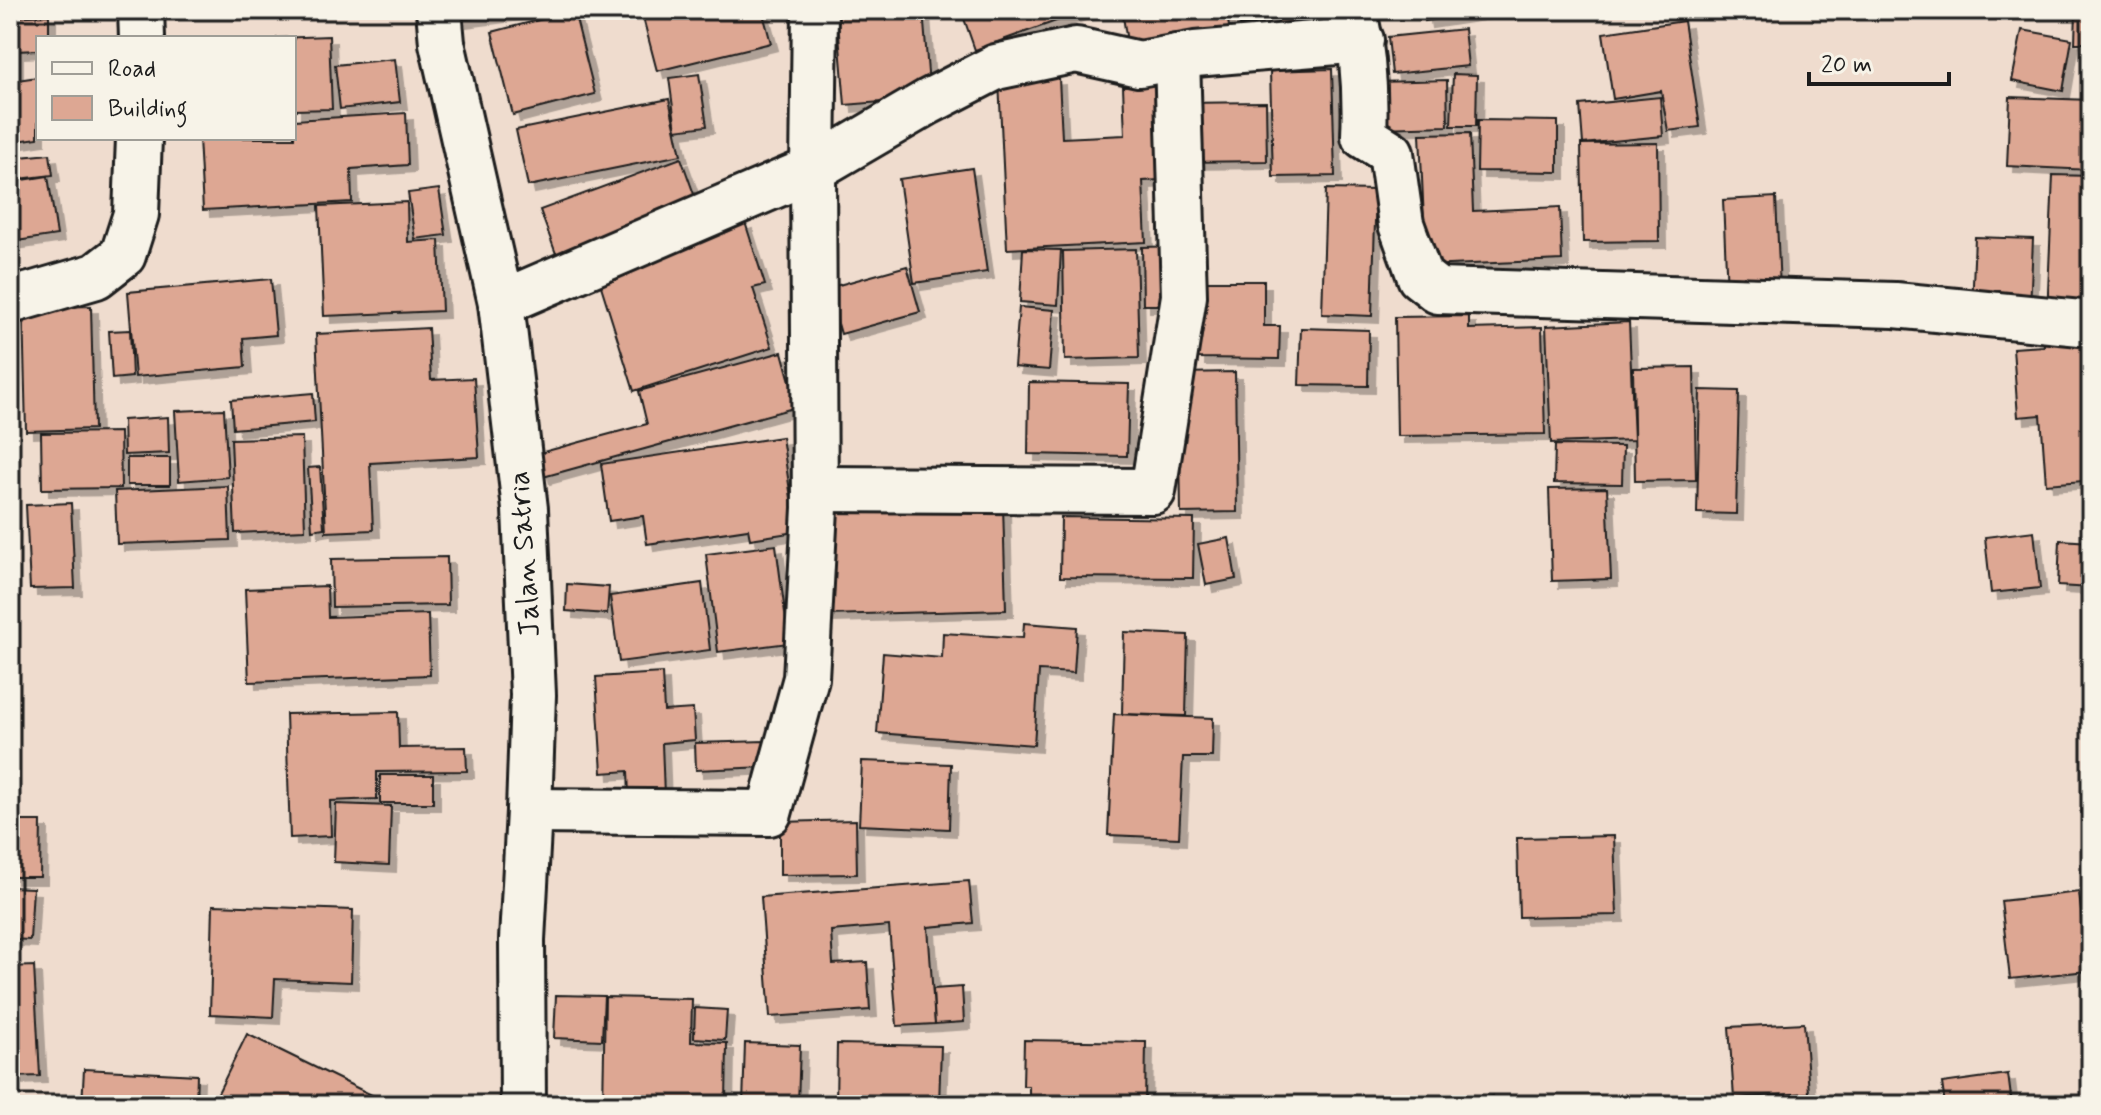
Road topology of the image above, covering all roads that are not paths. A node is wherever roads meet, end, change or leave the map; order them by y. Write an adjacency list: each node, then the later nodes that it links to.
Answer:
1 (141, 10): 5 (street)
2 (439, 10): 10 (street, Jalan Satria)
3 (815, 10): 8 (street)
4 (1357, 25): 6 (street); 11 (street)
5 (142, 36)
6 (1177, 57): 8 (street); 12 (street)
7 (139, 140): 9 (street)
8 (813, 169): 10 (street); 12 (street)
9 (10, 301)
10 (501, 303): 13 (street, Jalan Satria)
11 (2091, 324)
12 (815, 489): 13 (street)
13 (529, 811): 14 (street, Jalan Satria)
14 (523, 1105)

